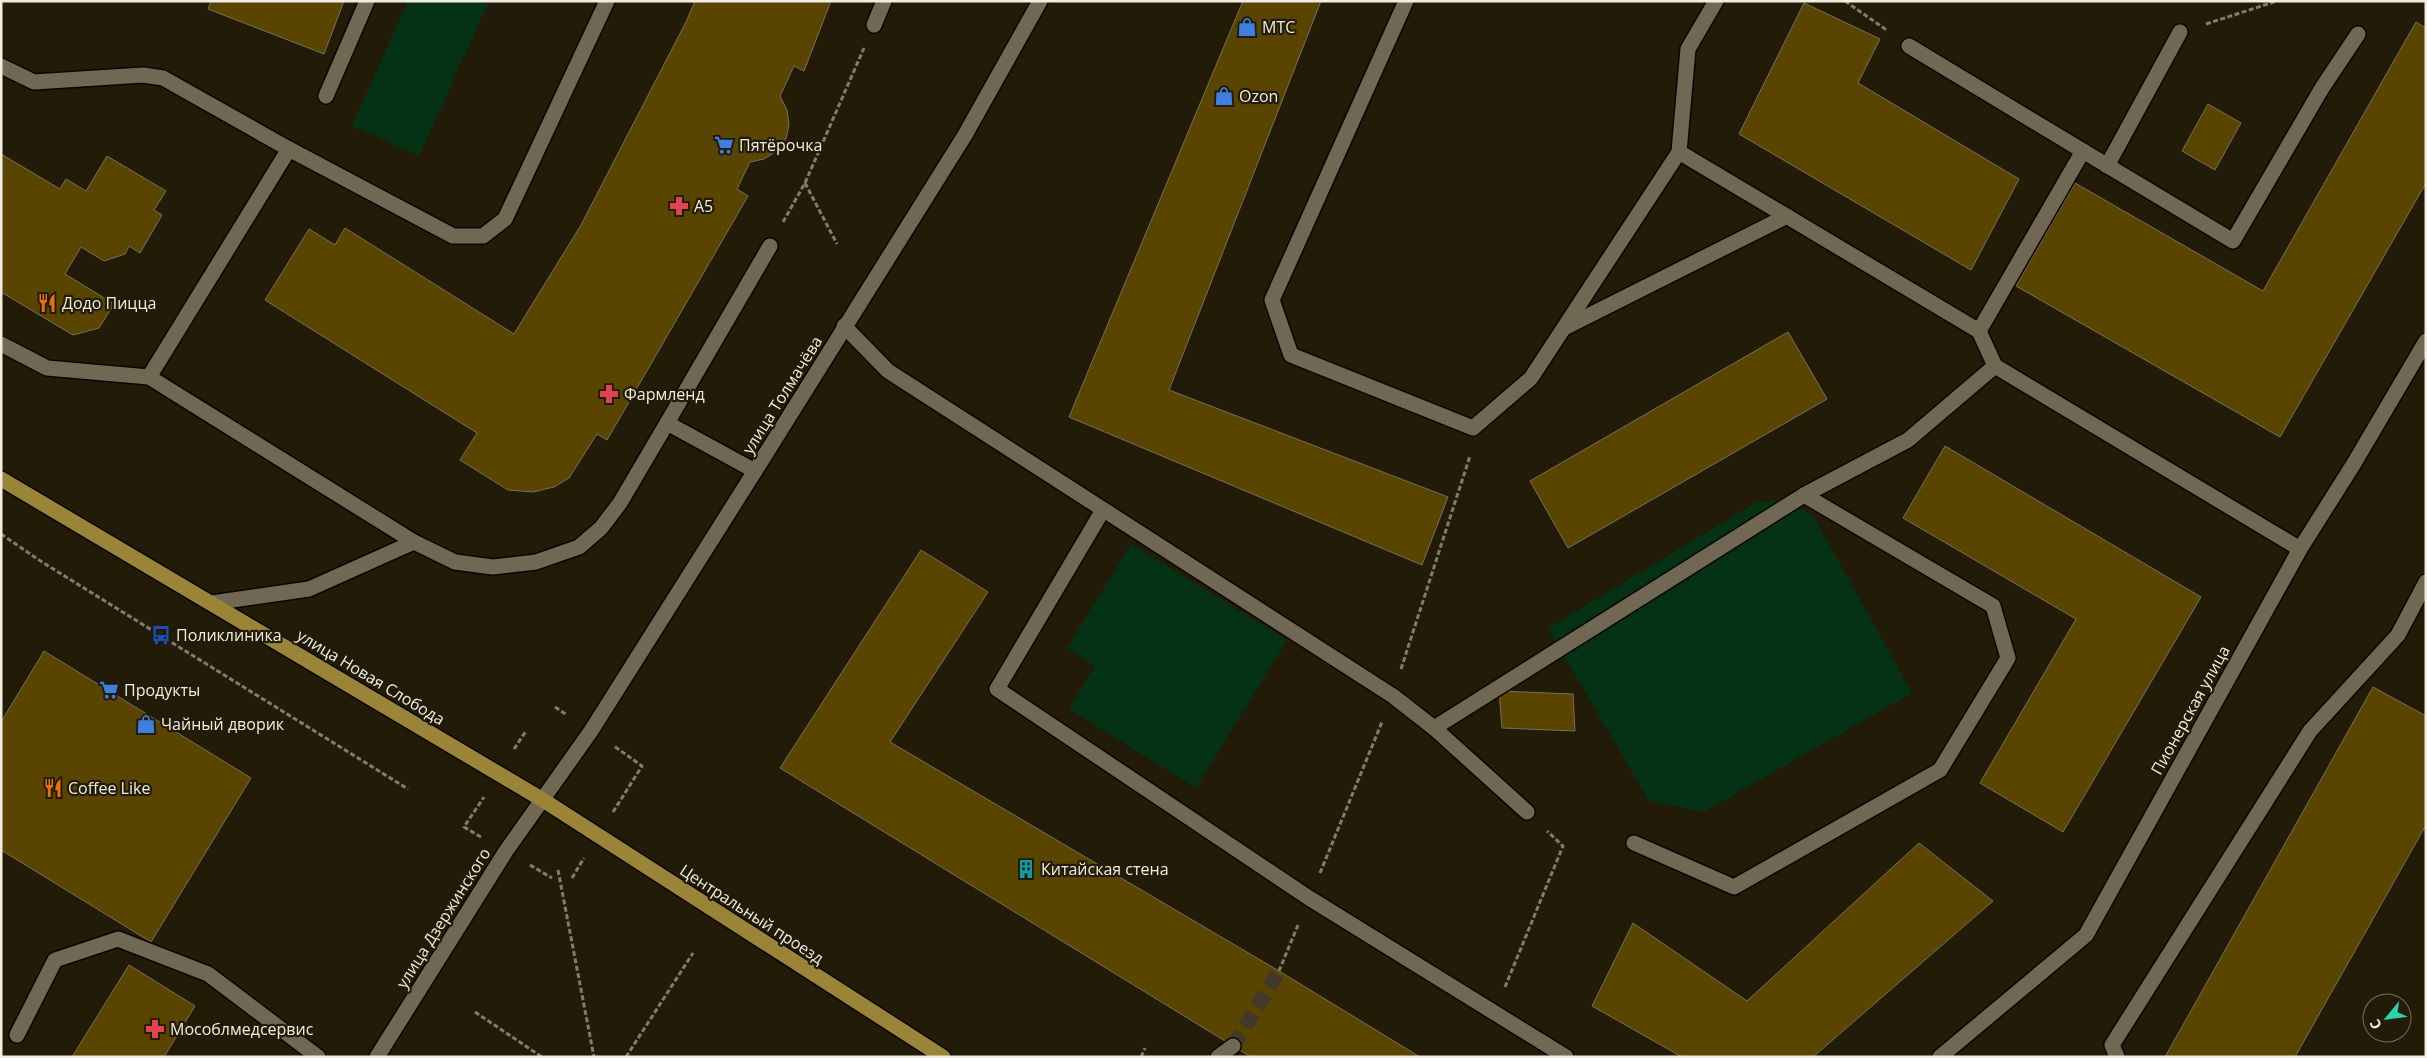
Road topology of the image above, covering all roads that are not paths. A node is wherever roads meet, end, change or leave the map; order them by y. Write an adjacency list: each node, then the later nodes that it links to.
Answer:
1 (367, 1): 12 (street)
2 (607, 1): 13 (street)
3 (884, 1): 7 (street)
4 (1040, 1): 19 (street, улица Толмачёва)
5 (1406, 1): 20 (street)
6 (1716, 1): 15 (street)
7 (874, 25)
8 (2180, 32): 16 (street)
9 (2358, 34): 16 (street)
10 (1909, 46): 14 (street)
11 (1, 66): 13 (street)
12 (326, 96)
13 (289, 149): 25 (street)
14 (2083, 151): 16 (street); 21 (street)
15 (1679, 152): 17 (street); 20 (street)
16 (2107, 166)
17 (1786, 216): 20 (street); 21 (street)
18 (770, 246): 26 (street)
19 (844, 326): 27 (street, улица Толмачёва); 30 (street)
20 (1563, 329)
21 (1979, 331): 24 (street)
22 (2426, 341): 32 (street, Пионерская улица)
23 (1, 344): 25 (street)
24 (1995, 366): 29 (street); 32 (street)
25 (149, 377): 31 (street)
26 (667, 423): 27 (street); 31 (street)
27 (755, 471): 36 (street, улица Толмачёва)
28 (1, 479): 34 (main road, улица Новая Слобода)
29 (1804, 495): 35 (street); 38 (street)
30 (1103, 510): 35 (street); 45 (street)
31 (414, 542): 34 (street)
32 (2300, 549): 46 (street, Пионерская улица)
33 (2426, 582): 47 (street)
34 (212, 603): 36 (main road, улица Новая Слобода)
35 (1434, 728): 37 (street)
36 (543, 800): 42 (street, улица Дзержинского); 43 (main road, Центральный проезд)
37 (1527, 812)
38 (1634, 843)
39 (17, 1035): 41 (street)
40 (1233, 1046): 44 (street)
41 (318, 1057)
42 (377, 1057)
43 (943, 1057)
44 (1218, 1057)
45 (1566, 1057)
46 (1940, 1057)
47 (2117, 1057)

